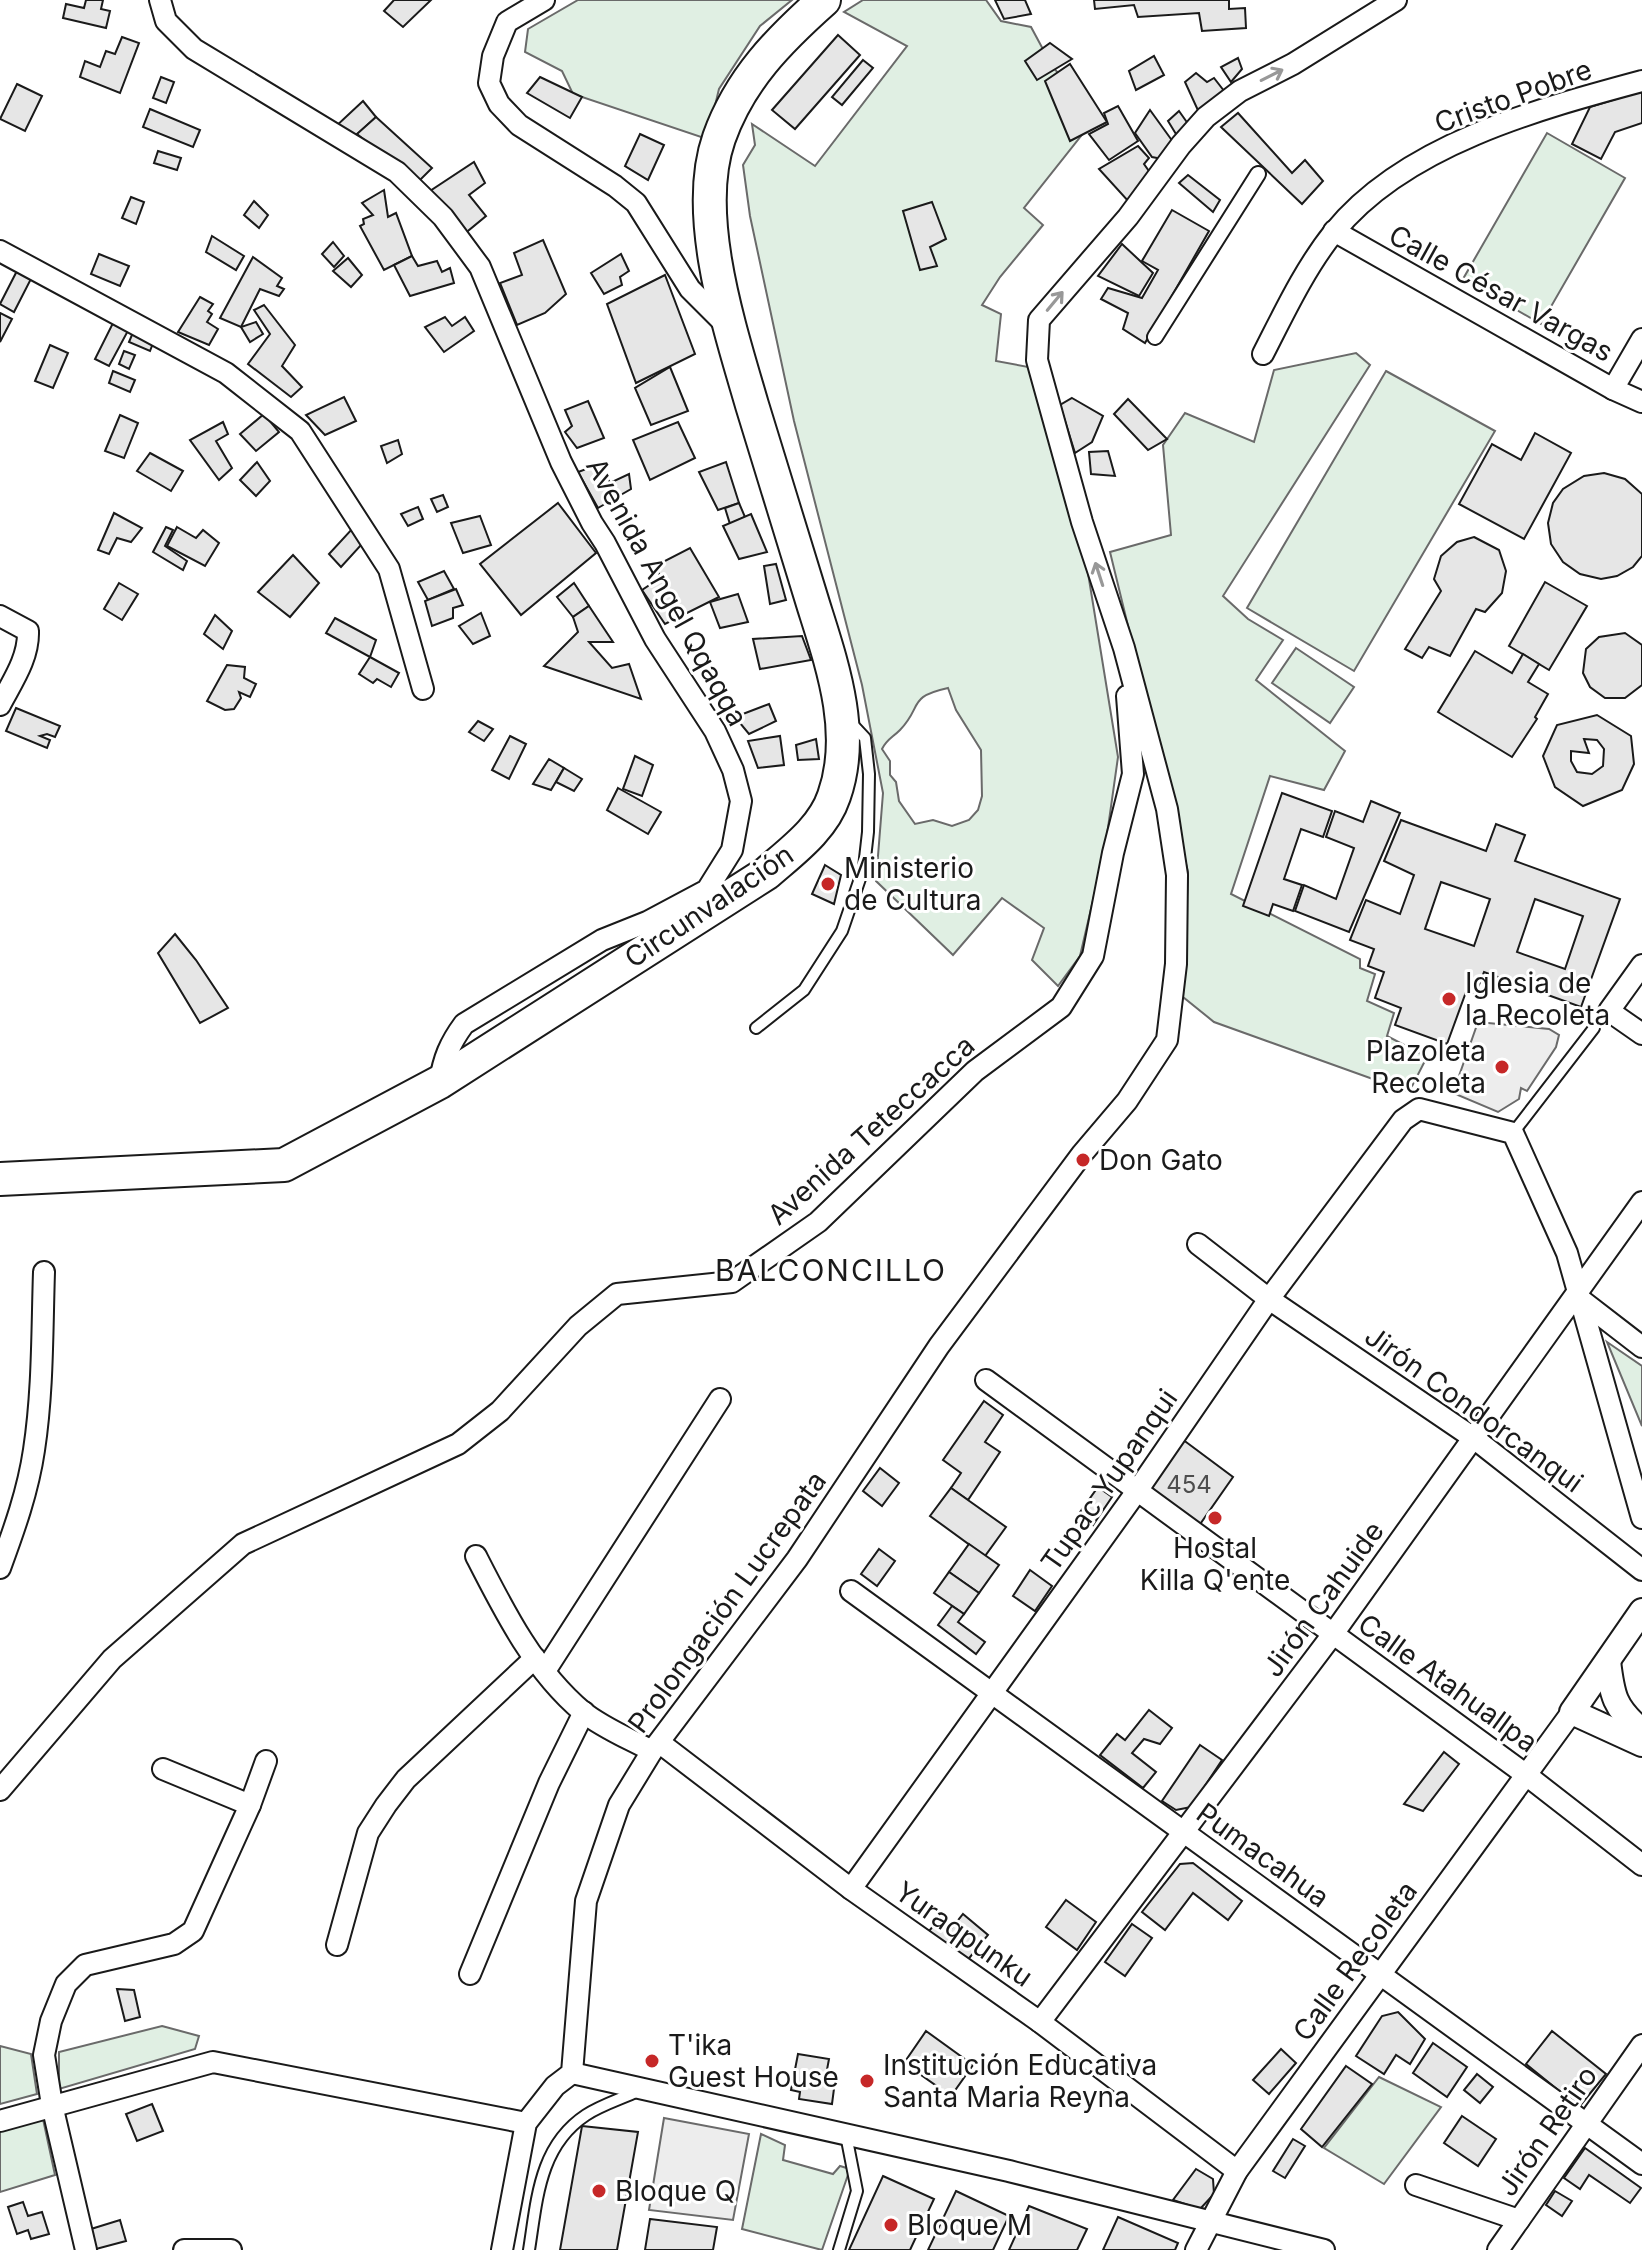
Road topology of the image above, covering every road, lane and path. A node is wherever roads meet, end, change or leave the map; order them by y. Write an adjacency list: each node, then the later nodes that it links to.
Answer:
1 (160, 0): 24 (street, Avenida Angel Qqaqqa)
2 (544, 0): 9 (street)
3 (824, 0): 9 (highway, Circunvalación)
4 (1396, 0): 16 (street, one-way to 4)
5 (1642, 81): 7 (street, Cristo Pobre)
6 (1258, 174): 10 (street)
7 (1334, 231): 12 (street, Cristo Pobre); 13 (street, Calle César Vargas)
8 (0, 251): 17 (street)
9 (731, 330): 19 (highway, Circunvalación)
10 (1155, 337)
11 (1642, 339): 13 (street)
12 (1263, 354)
13 (1613, 389): 14 (street, Calle César Vargas)
14 (1642, 402)
15 (0, 616): 18 (street)
16 (1124, 648): 51 (street, Prolongación Lucrepata); 55 (street, Avenida Teteccacca)
17 (423, 689)
18 (0, 705)
19 (842, 713): 21 (lane); 24 (highway, Circunvalación)
20 (1642, 965): 23 (street)
21 (756, 1028)
22 (1594, 1028): 25 (lane)
23 (1642, 1034)
24 (440, 1082): 26 (highway, Circunvalación)
25 (1513, 1133): 30 (street); 31 (street, Tupac Yupanqui)
26 (12, 1185)
27 (1642, 1202): 30 (street, Jirón Cahuide)
28 (1198, 1244): 31 (street, Jirón Condorcanqui)
29 (44, 1272): 39 (street)
30 (1579, 1295): 32 (street); 35 (street, Jirón Cahuide); 37 (street)
31 (1269, 1299): 35 (street, Jirón Condorcanqui); 36 (street, Tupac Yupanqui)
32 (1642, 1347)
33 (986, 1380): 36 (street, Calle Atahuallpa)
34 (720, 1399): 45 (street)
35 (1475, 1439): 40 (street, Jirón Condorcanqui); 43 (street, Jirón Cahuide)
36 (1137, 1491): 43 (street, Calle Atahuallpa); 46 (street, Tupac Yupanqui)
37 (1642, 1518)
38 (476, 1556): 45 (street, Yuraqpunku)
39 (0, 1568)
40 (1642, 1570)
41 (851, 1591): 46 (street, Pumacahua)
42 (1642, 1611): 44 (street)
43 (1333, 1634): 54 (street, Calle Atahuallpa); 57 (street, Jirón Cahuide)
44 (1608, 1661): 48 (street); 49 (street)
45 (540, 1664): 47 (street, Yuraqpunku); 60 (street)
46 (991, 1692): 57 (street, Pumacahua); 59 (street, Tupac Yupanqui)
47 (584, 1712): 51 (street, Yuraqpunku); 61 (street)
48 (1572, 1712): 50 (street); 54 (street, Calle Recoleta)
49 (1642, 1731)
50 (1642, 1744)
51 (656, 1747): 59 (street, Yuraqpunku); 65 (street, Prolongación Lucrepata)
52 (266, 1761): 56 (street)
53 (163, 1769): 56 (street)
54 (1525, 1774): 58 (street, Calle Atahuallpa); 62 (street, Calle Recoleta)
55 (0, 1790)
56 (250, 1805): 67 (street)
57 (1184, 1832): 62 (street, Pumacahua); 63 (street, Jirón Cahuide)
58 (1642, 1865)
59 (851, 1889): 63 (street, Yuraqpunku)
60 (337, 1945)
61 (470, 1974)
62 (1380, 1974): 70 (street, Pumacahua); 73 (street, Calle Recoleta)
63 (1040, 2022): 73 (street, Yuraqpunku)
64 (1642, 2045): 70 (street, Jirón Retiro)
65 (572, 2073): 66 (street); 69 (street)
66 (643, 2089): 71 (street); 81 (lane)
67 (52, 2105): 68 (street); 69 (street); 77 (street)
68 (0, 2121)
69 (526, 2123): 80 (street)
70 (1586, 2124): 72 (street, Pumacahua); 76 (street, Jirón Retiro)
71 (846, 2135): 75 (street); 82 (lane)
72 (1642, 2164)
73 (1237, 2171): 75 (street, Calle Recoleta)
74 (1416, 2185): 76 (street)
75 (1211, 2220): 83 (street, Calle Recoleta); 84 (street)
76 (1519, 2220): 85 (street, Jirón Retiro)
77 (86, 2250)
78 (184, 2250): 79 (street)
79 (231, 2250)
80 (502, 2250)
81 (529, 2250)
82 (839, 2250)
83 (1196, 2250)
84 (1324, 2250)
85 (1498, 2250)

